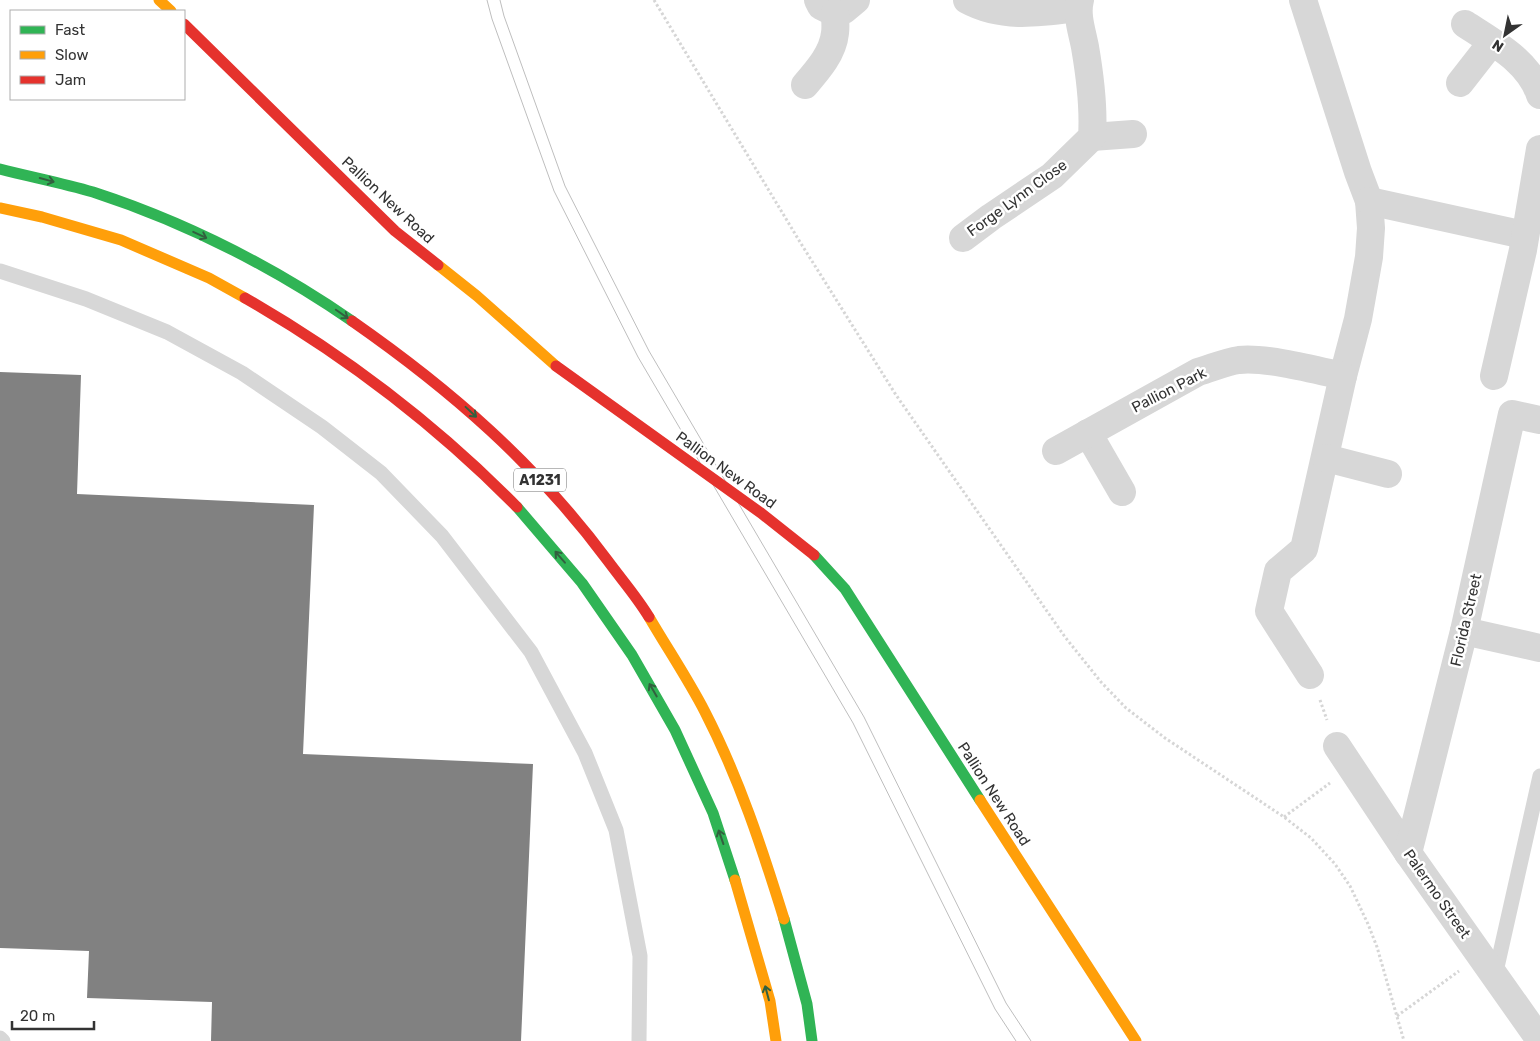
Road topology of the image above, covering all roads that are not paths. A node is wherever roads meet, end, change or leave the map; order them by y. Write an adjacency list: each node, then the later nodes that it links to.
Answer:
1 (159, 0): 6 (main road)
2 (966, 0): 5 (street)
3 (1303, 0): 17 (street)
4 (836, 4): 11 (street)
5 (1079, 4): 14 (street)
6 (169, 10)
7 (1465, 24): 9 (street)
8 (185, 25): 43 (main road, Pallion New Road, bridge)
9 (1492, 42): 10 (street); 12 (street)
10 (1460, 83)
11 (805, 85)
12 (1540, 95)
13 (1133, 134): 14 (street)
14 (1092, 137): 20 (street, Forge Lynn Close)
15 (1540, 149): 19 (street)
16 (0, 169): 42 (main road, A1231, one-way to 42)
17 (1369, 201): 19 (street); 22 (street)
18 (0, 208): 41 (main road, A1231, one-way to 18)
19 (1524, 235): 23 (street)
20 (963, 238)
21 (0, 271): 40 (lane)
22 (1344, 376): 25 (street, Pallion Park); 27 (street)
23 (1494, 376)
24 (1540, 420): 30 (street, Florida Street)
25 (1088, 433): 26 (street, Pallion Park); 29 (street)
26 (1056, 451)
27 (1326, 458): 28 (street); 32 (street)
28 (1388, 474)
29 (1122, 492)
30 (1464, 632): 31 (street); 35 (street, Florida Street)
31 (1540, 648)
32 (1310, 675)
33 (1344, 756): 35 (street, Palermo Street)
34 (1540, 776): 36 (lane)
35 (1408, 853): 36 (street, Palermo Street)
36 (1487, 967): 38 (street, Palermo Street)
37 (0, 1038): 39 (lane)
38 (1540, 1040)
39 (2, 1041)
40 (639, 1041)
41 (776, 1041)
42 (812, 1041)
43 (1136, 1041)

